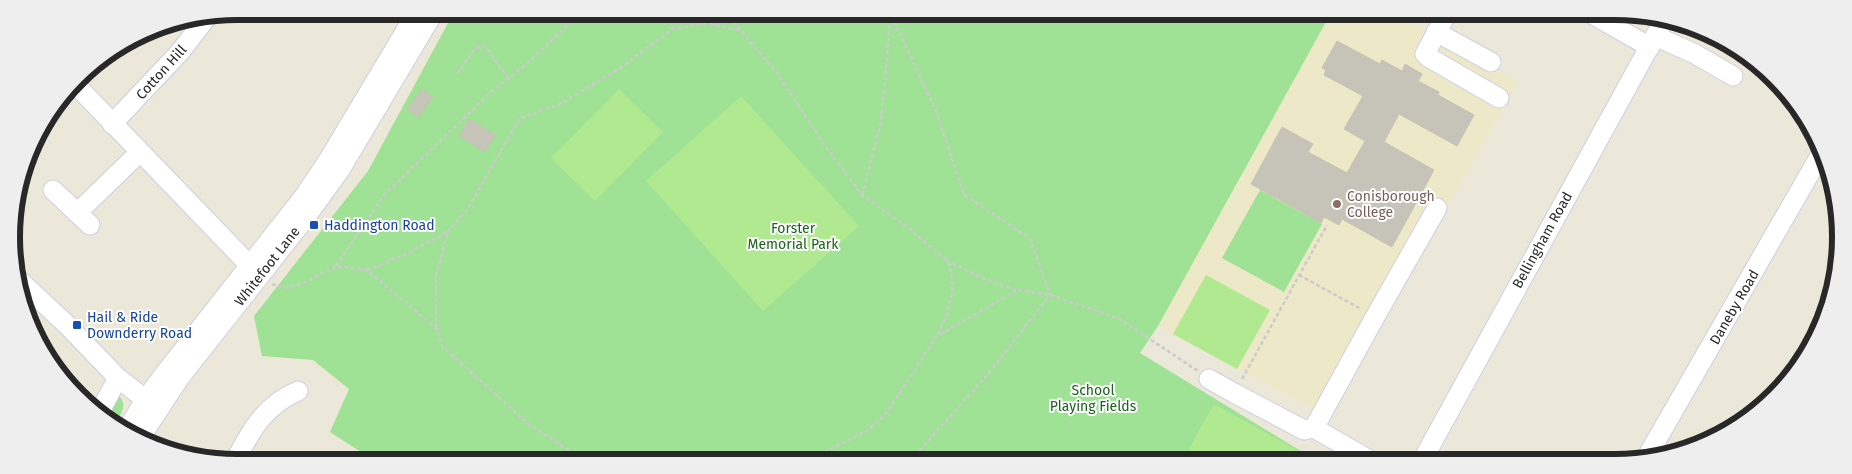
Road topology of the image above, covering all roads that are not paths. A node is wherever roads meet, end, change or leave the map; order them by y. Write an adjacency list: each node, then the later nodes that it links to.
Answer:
1 (412, 20): 16 (street, Whitefoot Lane)
2 (429, 20): 16 (street, Whitefoot Lane)
3 (1612, 20): 6 (street)
4 (202, 23): 11 (street, Cotton Hill)
5 (1441, 23): 7 (street); 10 (street)
6 (1656, 34): 8 (street); 29 (street, Bellingham Road)
7 (1491, 62)
8 (1733, 76)
9 (79, 89): 11 (street)
10 (1499, 98)
11 (112, 124): 12 (street)
12 (140, 152): 14 (street); 16 (street)
13 (1817, 160): 26 (street, Daneby Road)
14 (53, 190)
15 (1437, 208): 24 (street)
16 (260, 275): 21 (street, Whitefoot Lane)
17 (26, 286): 18 (street)
18 (118, 378): 21 (street); 22 (street)
19 (1209, 379): 24 (street)
20 (298, 391): 27 (street)
21 (152, 404): 23 (street, Whitefoot Lane); 25 (street, Whitefoot Lane)
22 (102, 407)
23 (131, 427)
24 (1314, 428): 28 (street)
25 (142, 432)
26 (1650, 451)
27 (239, 454)
28 (1358, 454)
29 (1426, 454)

